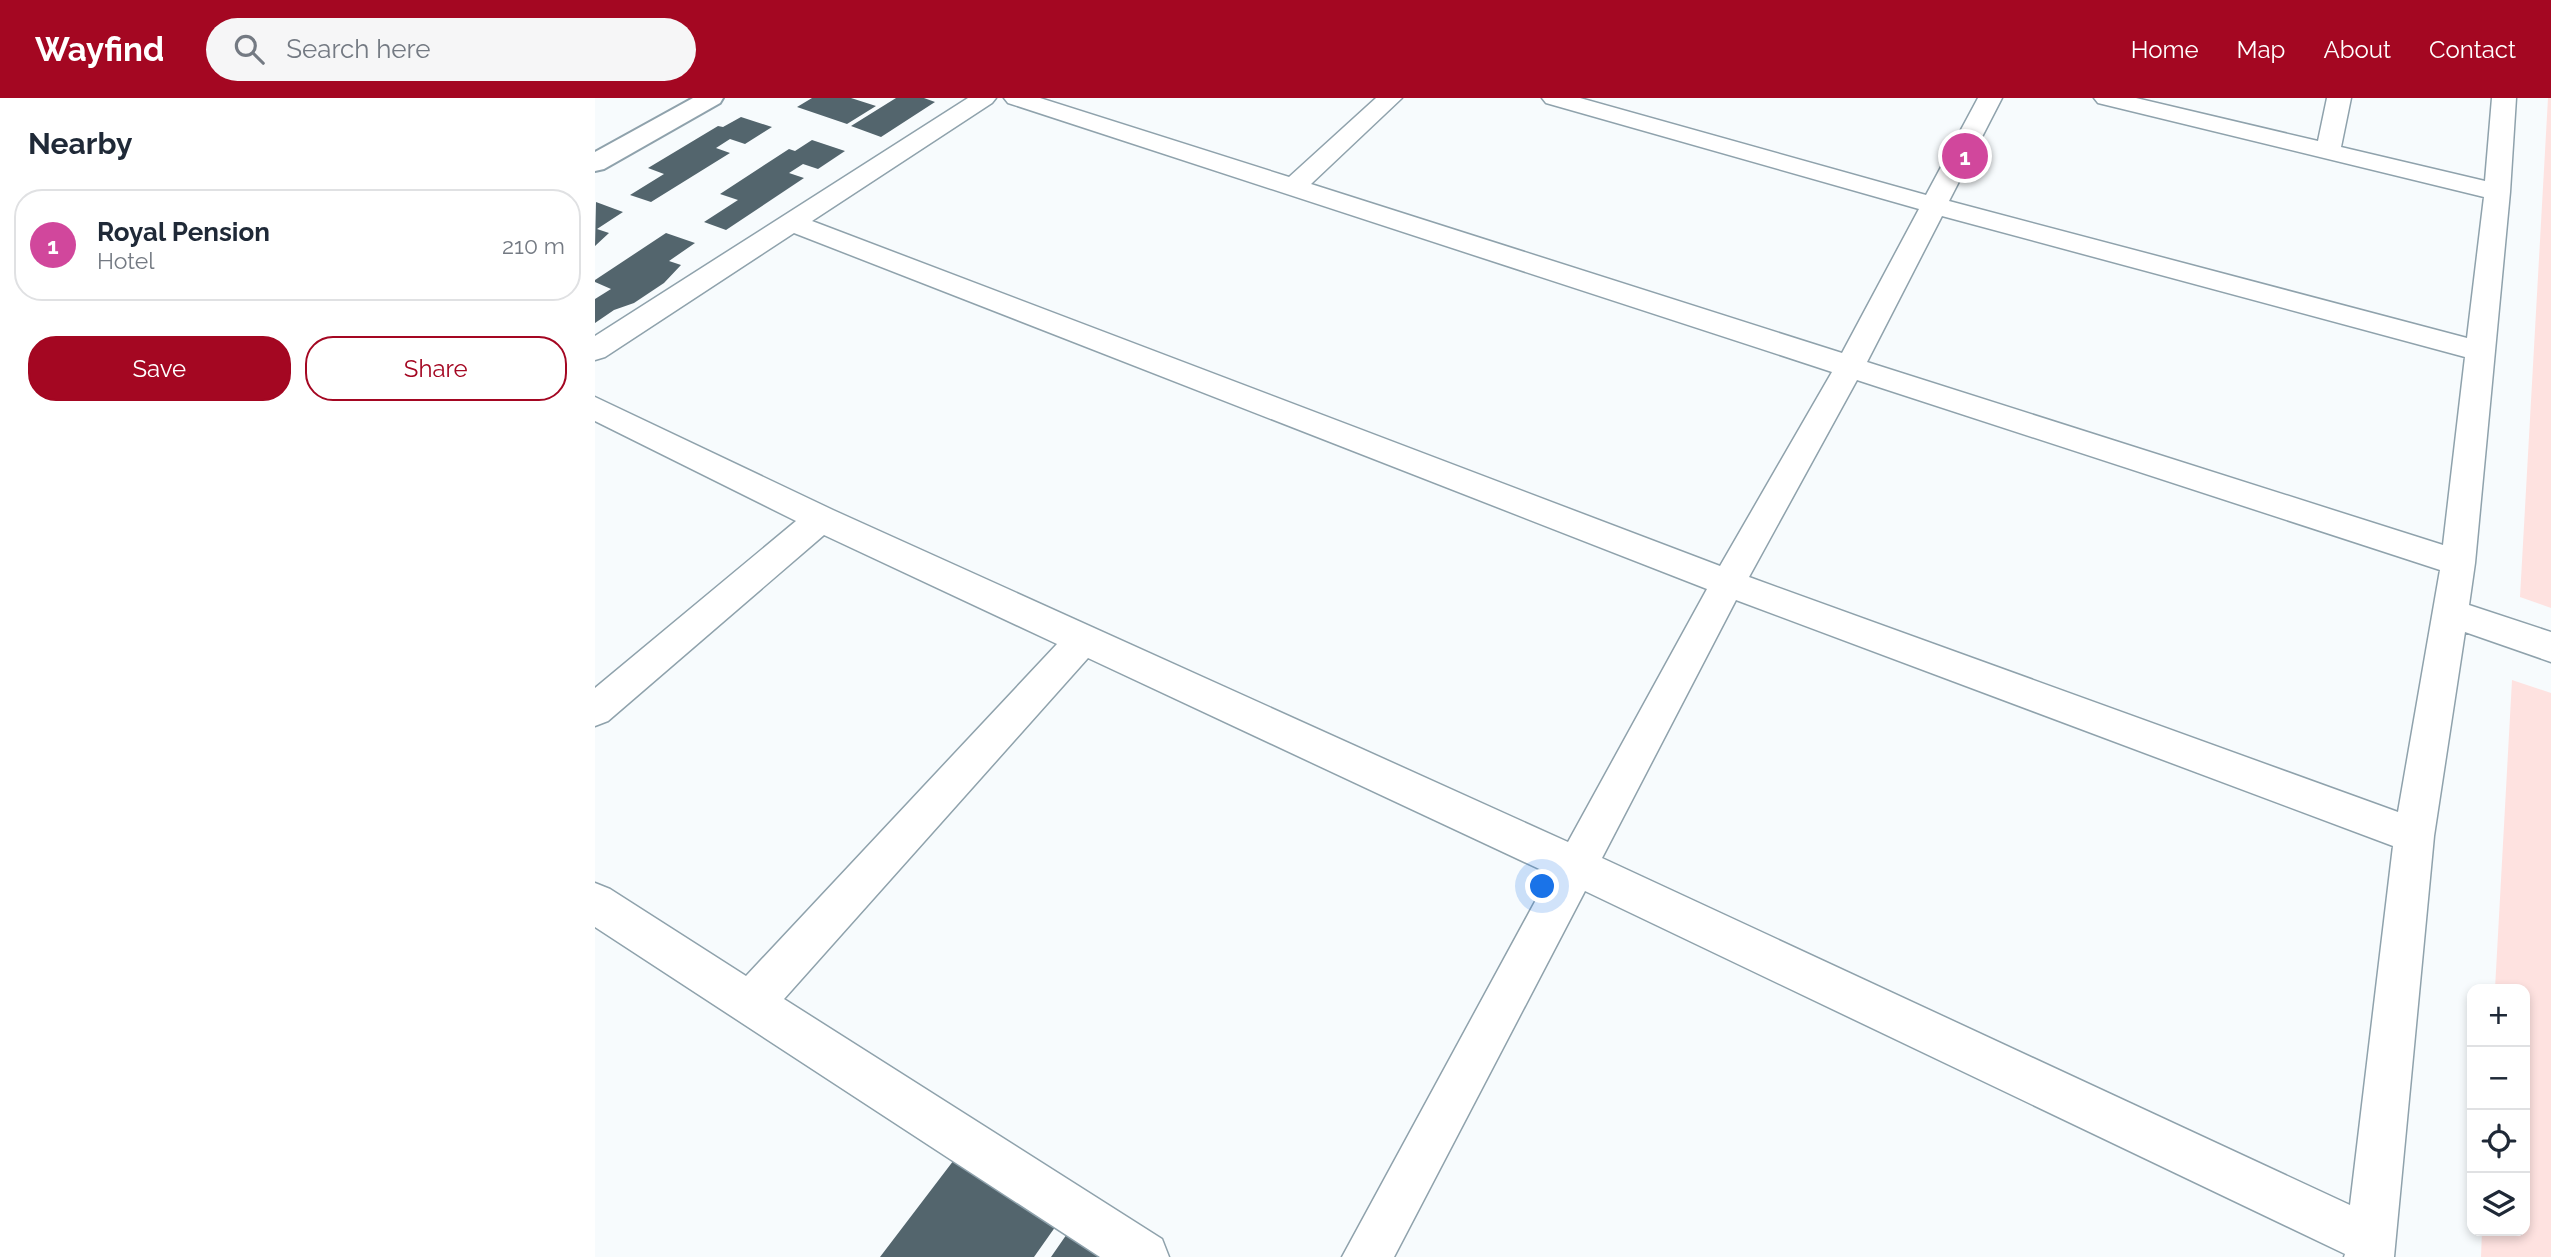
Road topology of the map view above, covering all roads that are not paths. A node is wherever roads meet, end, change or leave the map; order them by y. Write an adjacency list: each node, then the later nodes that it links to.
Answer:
1 (711, 98): 11 (street)
2 (984, 98): 15 (street)
3 (1016, 98): 12 (street)
4 (1390, 98): 12 (street)
5 (1554, 98): 14 (street)
6 (1990, 98): 14 (street)
7 (2106, 98): 10 (street)
8 (2339, 98): 10 (street)
9 (2504, 98): 13 (street)
10 (2328, 152): 13 (street)
11 (595, 163)
12 (1294, 186): 18 (street)
13 (2497, 192): 17 (street)
14 (1932, 205): 17 (street); 18 (street)
15 (790, 222): 16 (street); 22 (street)
16 (595, 349)
17 (2480, 351): 21 (street)
18 (1850, 366): 21 (street); 22 (street)
19 (595, 408): 20 (street)
20 (821, 519): 24 (street); 26 (street)
21 (2458, 563): 23 (street)
22 (1728, 583): 27 (street); 28 (street)
23 (2449, 614): 25 (street); 27 (street)
24 (1083, 640): 28 (street); 30 (street)
25 (2551, 647)
26 (595, 710)
27 (2414, 836): 31 (street)
28 (1578, 867): 31 (street); 33 (street)
29 (595, 903): 30 (street)
30 (751, 1003): 32 (street)
31 (2369, 1248)
32 (1144, 1257)
33 (1367, 1257)

